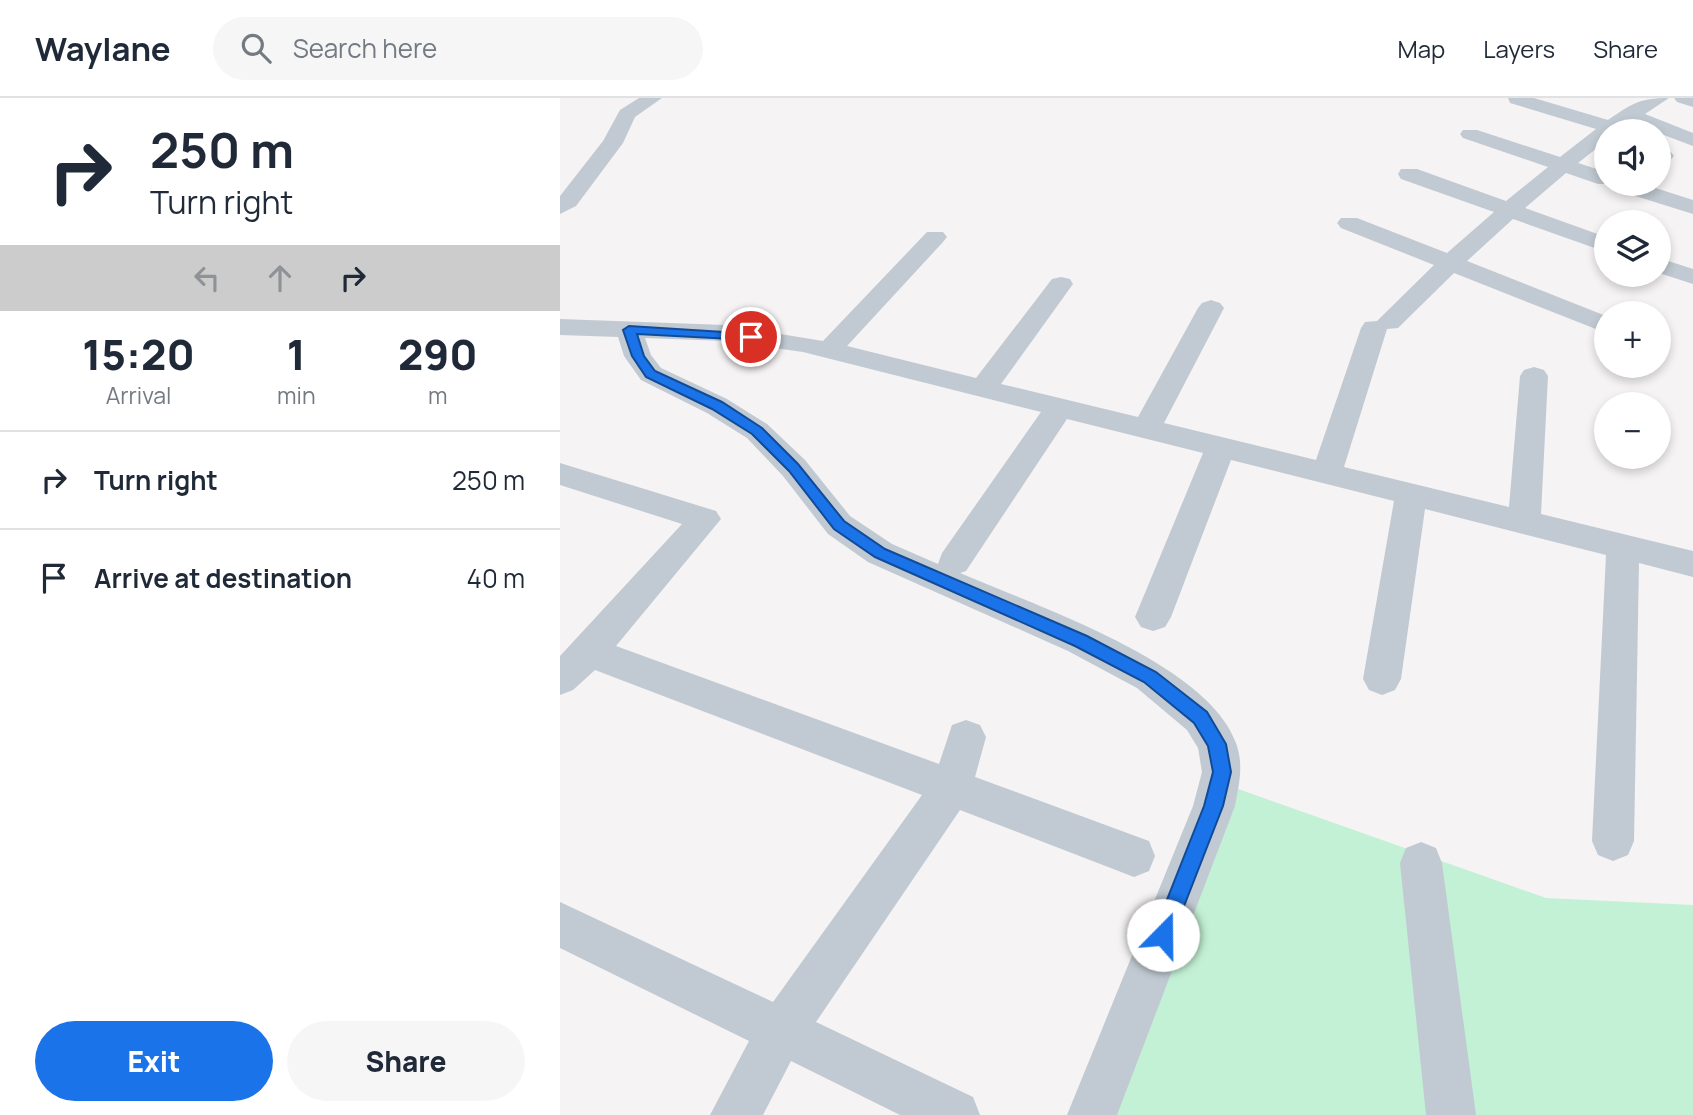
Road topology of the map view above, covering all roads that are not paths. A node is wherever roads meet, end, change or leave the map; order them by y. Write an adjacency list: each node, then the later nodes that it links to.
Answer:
1 (652, 98): 16 (street)
2 (1660, 98): 7 (street)
3 (1684, 98): 5 (street)
4 (1517, 99): 6 (street)
5 (1693, 101)
6 (1609, 119)
7 (1622, 119)
8 (1470, 134): 12 (street)
9 (1671, 134): 11 (street)
10 (1594, 140): 12 (street)
11 (1693, 140)
12 (1563, 164): 14 (street); 18 (street)
13 (1409, 174): 18 (street)
14 (1594, 175)
15 (1660, 196): 17 (street)
16 (560, 207)
17 (1693, 207)
18 (1510, 210): 21 (street); 22 (street)
19 (1349, 223): 22 (street)
20 (935, 237): 30 (street)
21 (1594, 241)
22 (1450, 262): 27 (street); 36 (street)
23 (1671, 269): 24 (street)
24 (1693, 277)
25 (1061, 284): 32 (street)
26 (1211, 308): 34 (street)
27 (1594, 320)
28 (560, 327): 29 (street)
29 (629, 330): 30 (street); 56 (street)
30 (829, 350): 32 (street)
31 (1534, 376): 39 (street)
32 (983, 388): 33 (street)
33 (1059, 407): 34 (street); 41 (street)
34 (1146, 429): 35 (street)
35 (1221, 447): 36 (street); 43 (street)
36 (1327, 473): 38 (street)
37 (560, 474): 44 (street)
38 (1410, 494): 39 (street); 46 (street)
39 (1524, 522): 40 (street)
40 (1623, 547): 42 (street); 49 (street)
41 (954, 562)
42 (1693, 564)
43 (1153, 617)
44 (589, 652): 45 (street); 48 (street)
45 (560, 679)
46 (1382, 679)
47 (966, 737): 48 (street)
48 (952, 787): 50 (street); 53 (street)
49 (1613, 841)
50 (1134, 856)
51 (1421, 863): 57 (street)
52 (564, 934): 53 (street)
53 (781, 1032): 54 (street); 55 (street)
54 (735, 1115)
55 (955, 1115)
56 (1092, 1115)
57 (1451, 1115)

